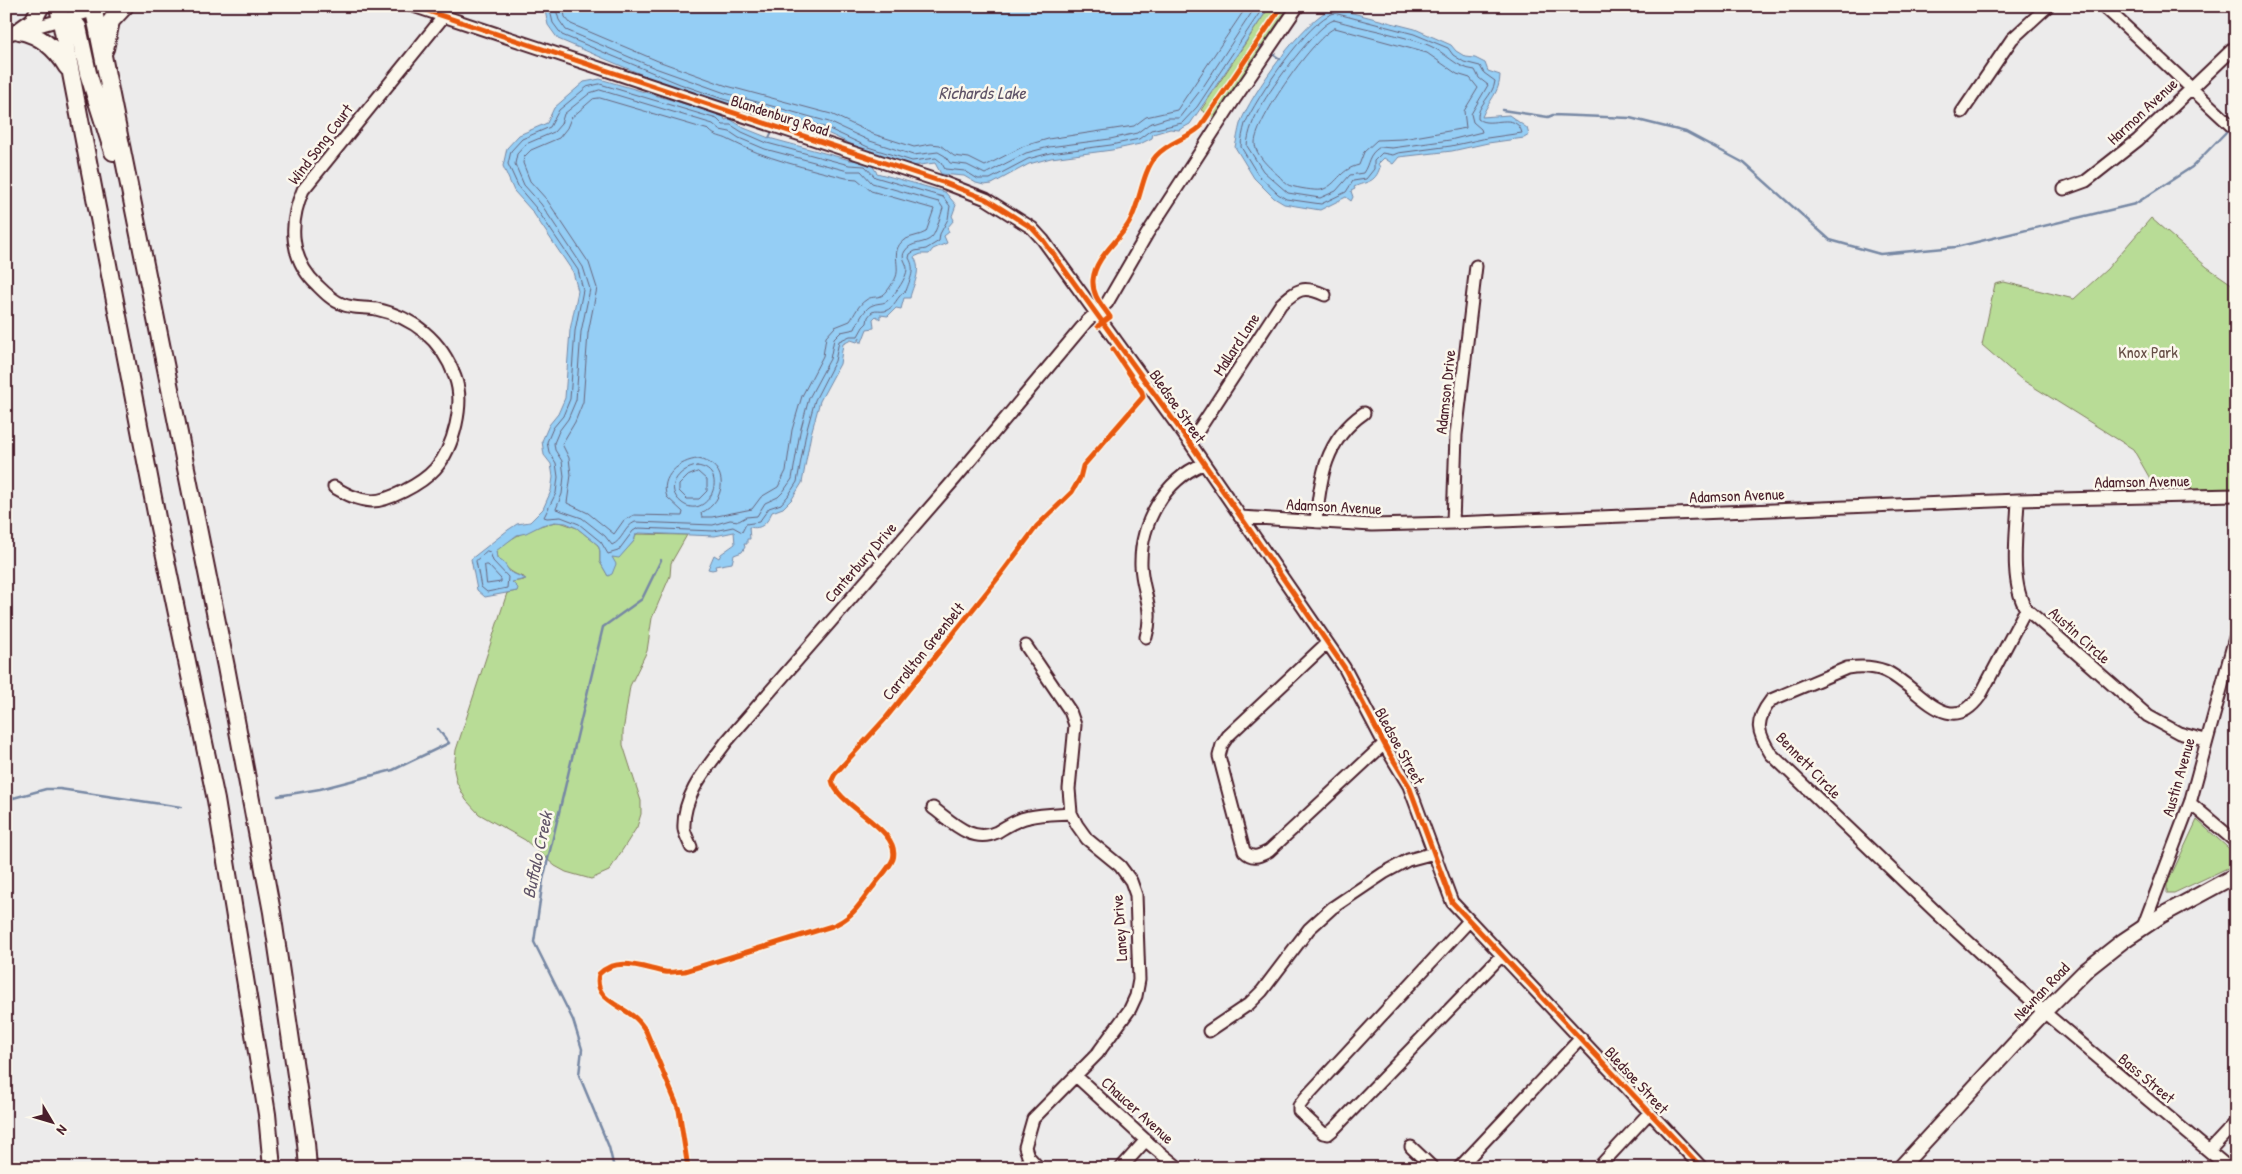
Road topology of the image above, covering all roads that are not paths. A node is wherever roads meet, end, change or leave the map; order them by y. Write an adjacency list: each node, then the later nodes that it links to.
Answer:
1 (41, 6): 11 (highway)
2 (111, 6): 8 (street)
3 (125, 6): 13 (highway)
4 (413, 6): 10 (street, Blandenburg Road)
5 (1298, 6): 22 (street, Canterbury Drive)
6 (2048, 6): 16 (street)
7 (2103, 6): 15 (street)
8 (90, 8): 9 (street); 13 (highway)
9 (60, 13): 11 (street); 14 (highway); 19 (highway)
10 (444, 16): 22 (street, Blandenburg Road); 26 (street, Wind Song Court)
11 (12, 33): 14 (highway)
12 (2236, 46): 15 (street, Harmon Avenue)
13 (105, 64): 19 (highway)
14 (72, 78): 59 (highway)
15 (2190, 89): 17 (street); 18 (street, Harmon Avenue)
16 (1962, 112)
17 (2236, 130)
18 (2064, 189)
19 (135, 216): 60 (highway)
20 (1476, 266): 31 (street, Adamson Drive)
21 (1325, 295): 24 (street, Mallard Lane)
22 (1096, 313): 24 (street, Bledsoe Street); 44 (street, Canterbury Drive)
23 (1364, 413): 30 (street)
24 (1190, 443): 25 (street, Bledsoe Street)
25 (1203, 464): 29 (street, Bledsoe Street); 34 (street)
26 (334, 487)
27 (2236, 495): 28 (street, Adamson Avenue)
28 (2018, 500): 31 (street, Adamson Avenue); 32 (street, Austin Circle)
29 (1240, 517): 30 (street, Adamson Avenue); 35 (street, Bledsoe Street)
30 (1316, 522): 31 (street, Adamson Avenue)
31 (1453, 523)
32 (2026, 609): 38 (street, Austin Circle); 50 (street, Bennett Circle)
33 (2236, 634): 37 (street, Austin Avenue)
34 (1146, 637)
35 (1327, 644): 39 (street, Bledsoe Street); 39 (street)
36 (1026, 646): 42 (street, Laney Drive)
37 (2234, 650): 38 (street, Austin Avenue)
38 (2206, 740): 40 (street, Austin Avenue)
39 (1384, 744): 45 (street, Bledsoe Street)
40 (2190, 803): 43 (street); 48 (street, Austin Avenue)
41 (933, 808): 42 (street)
42 (1071, 813): 53 (street, Laney Drive)
43 (2236, 842)
44 (691, 847)
45 (1434, 853): 47 (street, Bledsoe Street); 51 (street)
46 (2236, 875): 48 (main road, Newnan Road)
47 (1469, 922): 49 (street, Bledsoe Street); 49 (street)
48 (2144, 927): 50 (main road, Newnan Road)
49 (1502, 955): 52 (street, Bledsoe Street)
50 (2044, 1012): 58 (street, Bass Street); 68 (main road, Newnan Road)
51 (1209, 1031)
52 (1581, 1038): 54 (street, Bledsoe Street); 65 (street)
53 (1076, 1076): 56 (street, Chaucer Avenue); 61 (street, Laney Drive)
54 (1650, 1112): 66 (street); 67 (street, Bledsoe Street)
55 (2236, 1122): 58 (street)
56 (1146, 1140): 62 (street); 63 (street, Chaucer Avenue)
57 (1411, 1147): 64 (street)
58 (2209, 1152): 69 (street, Bass Street)
59 (272, 1168)
60 (308, 1168)
61 (1039, 1168)
62 (1121, 1168)
63 (1179, 1168)
64 (1433, 1168)
65 (1459, 1168)
66 (1598, 1168)
67 (1702, 1168)
68 (1900, 1168)
69 (2229, 1168)

